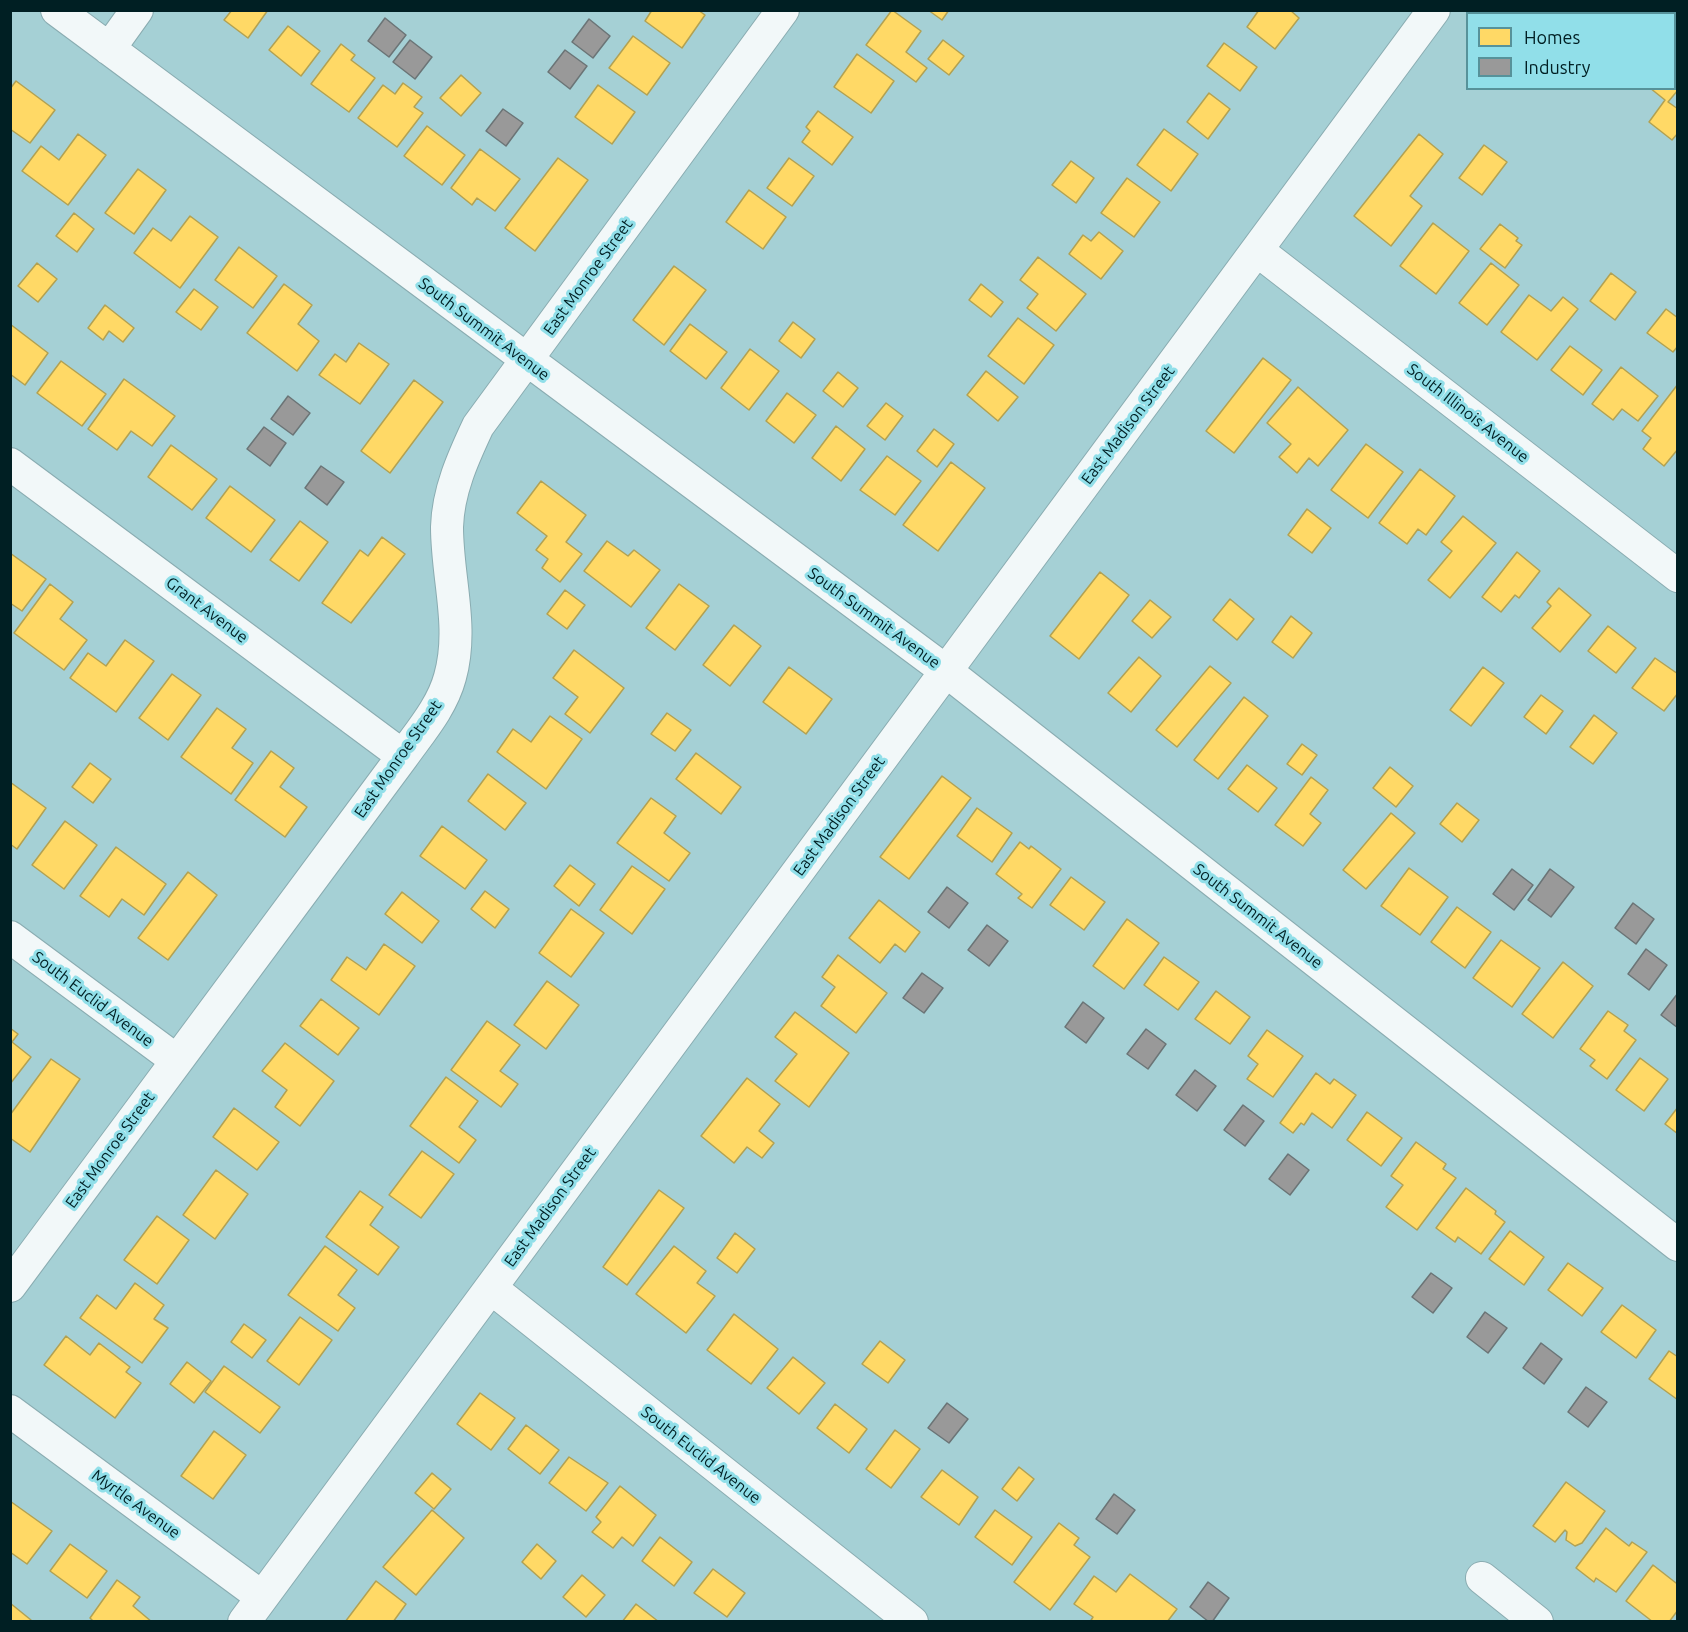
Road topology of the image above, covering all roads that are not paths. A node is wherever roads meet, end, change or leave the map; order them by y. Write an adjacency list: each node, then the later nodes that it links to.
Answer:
1 (57, 10): 5 (street, South Summit Avenue)
2 (137, 10): 5 (street)
3 (783, 10): 7 (street, East Monroe Street)
4 (1434, 10): 6 (street, East Madison Street)
5 (109, 49): 7 (street, South Summit Avenue)
6 (1258, 251): 9 (street, South Illinois Avenue); 10 (street, East Madison Street)
7 (526, 360): 10 (street, South Summit Avenue); 11 (street, East Monroe Street)
8 (10, 464): 11 (street, Grant Avenue)
9 (1677, 576)
10 (946, 671): 14 (street, South Summit Avenue); 16 (street, East Madison Street)
11 (403, 756): 13 (street, East Monroe Street)
12 (10, 937): 13 (street, South Euclid Avenue)
13 (176, 1060): 15 (street, East Monroe Street)
14 (1677, 1245)
15 (10, 1286)
16 (491, 1288): 19 (street, East Madison Street); 21 (street, South Euclid Avenue)
17 (10, 1411): 19 (street, Myrtle Avenue)
18 (1482, 1578): 22 (street)
19 (262, 1597): 20 (street, East Madison Street)
20 (244, 1622)
21 (912, 1622)
22 (1537, 1622)

